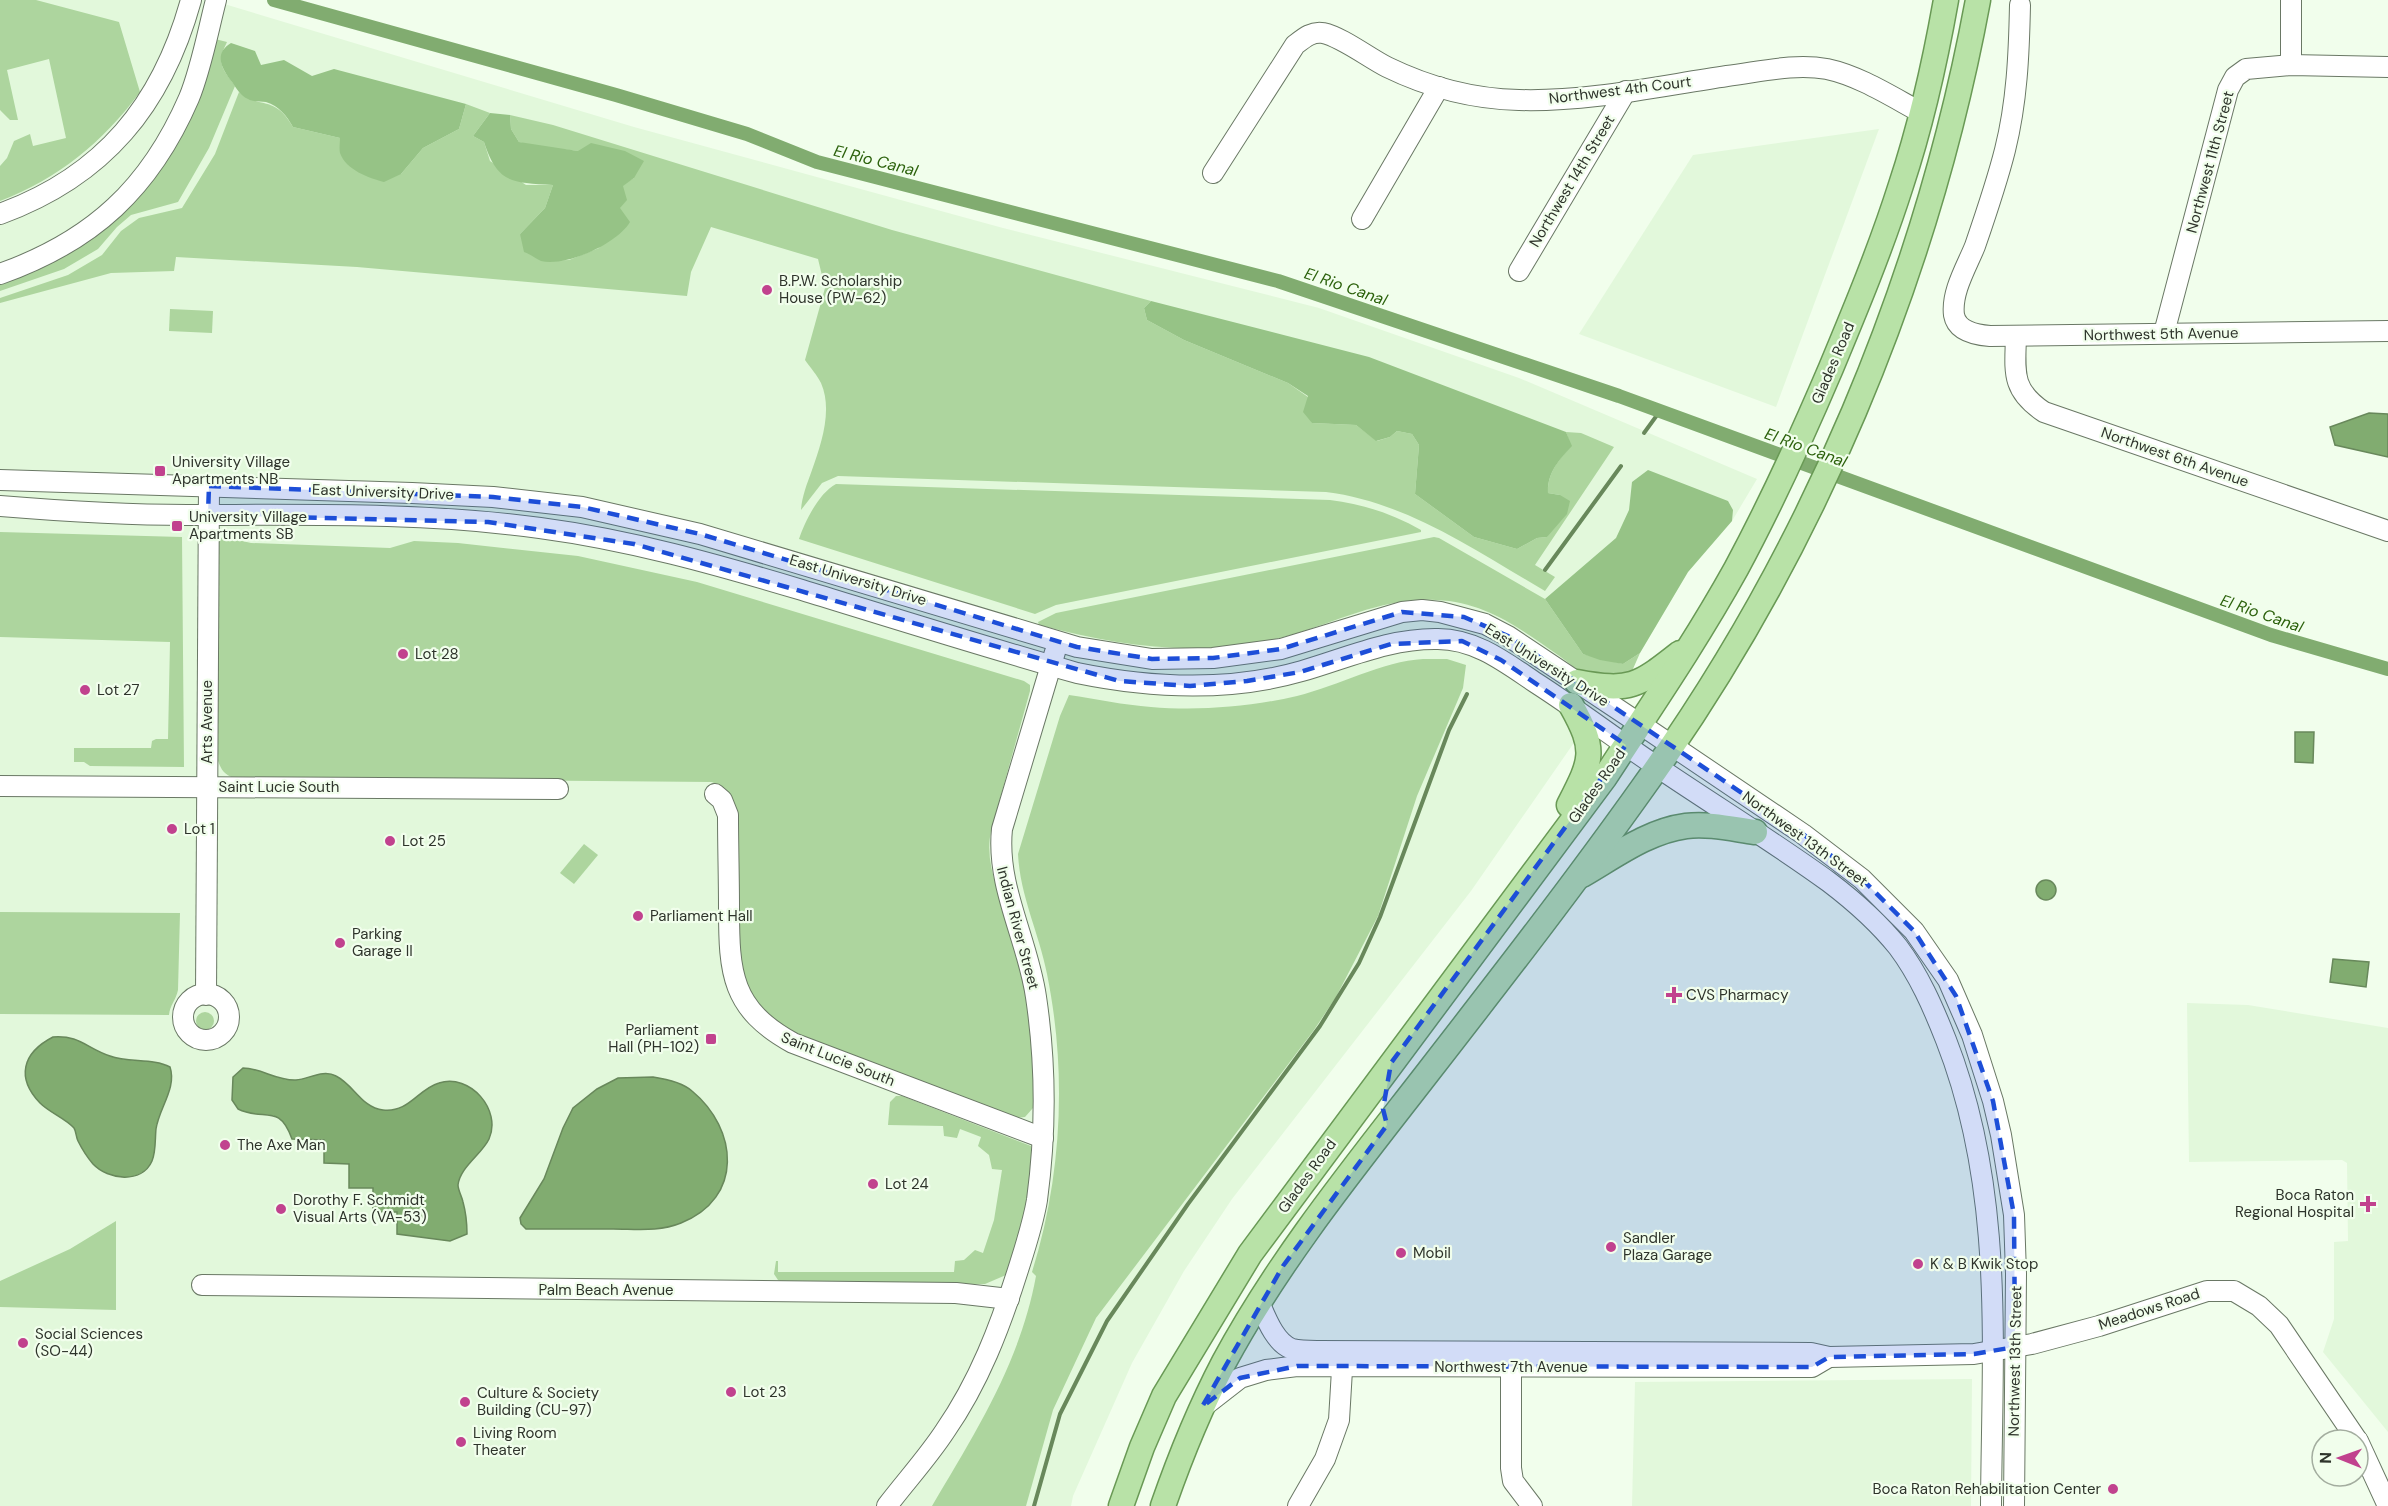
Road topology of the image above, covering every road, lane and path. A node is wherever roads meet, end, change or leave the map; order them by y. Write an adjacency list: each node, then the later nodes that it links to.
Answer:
1 (191, 0): 13 (street)
2 (1946, 0): 11 (main road, Glades Road)
3 (1978, 0): 32 (main road)
4 (2291, 0): 7 (street)
5 (216, 2): 16 (street)
6 (2020, 5): 19 (street, Northwest 5th Avenue)
7 (2291, 66): 8 (street); 18 (street, Northwest 11th Street)
8 (2388, 67)
9 (1439, 87): 10 (street, Northwest 4th Court); 12 (street, Northwest 4th Court); 14 (street)
10 (1626, 91): 11 (street, Northwest 4th Court); 15 (street, Northwest 14th Street)
11 (1922, 113): 26 (main road, Glades Road)
12 (1213, 173)
13 (0, 214)
14 (1362, 219)
15 (1520, 271)
16 (0, 274)
17 (2388, 331): 18 (street, Northwest 5th Avenue)
18 (2164, 333): 19 (street, Northwest 5th Avenue)
19 (2016, 336): 24 (street, Northwest 6th Avenue)
20 (0, 480): 21 (street, East University Drive)
21 (209, 486): 23 (street, Arts Avenue); 25 (street, East University Drive)
22 (0, 506): 23 (street, East University Drive)
23 (208, 515): 27 (street, East University Drive); 35 (street, Arts Avenue)
24 (2388, 531)
25 (1058, 641): 27 (street, Indian River Street); 28 (street, East University Drive)
26 (1693, 642): 28 (main road); 30 (main road, Glades Road)
27 (1051, 665): 29 (street, East University Drive); 44 (street, Indian River Street)
28 (1577, 682): 30 (street, East University Drive)
29 (1571, 705): 31 (street, East University Drive); 39 (main road)
30 (1640, 724): 31 (main road, Glades Road); 32 (street, East University Drive)
31 (1626, 745): 33 (street, East University Drive); 39 (main road, Glades Road)
32 (1672, 747): 33 (main road); 48 (street, Northwest 13th Street)
33 (1657, 767): 38 (street, Northwest 13th Street); 40 (main road)
34 (0, 786): 35 (street, Saint Lucie South)
35 (206, 787): 36 (street, Saint Lucie South); 41 (street, Arts Avenue)
36 (558, 789)
37 (715, 794): 44 (street, Saint Lucie South)
38 (1755, 832): 40 (main road); 49 (street, Northwest 13th Street)
39 (1532, 876): 42 (main road, Glades Road)
40 (1572, 881): 43 (main road)
41 (206, 994)
42 (1391, 1063): 43 (main road); 56 (main road, Glades Road)
43 (1387, 1125): 47 (main road)
44 (1042, 1138): 46 (street, Indian River Street)
45 (202, 1285): 46 (street, Palm Beach Avenue)
46 (1009, 1299): 55 (street, Indian River Street)
47 (1259, 1302): 50 (street, Northwest 7th Avenue); 52 (main road)
48 (2015, 1347): 49 (street, Northwest 7th Avenue); 53 (street, Meadows Road); 61 (street, Northwest 13th Street)
49 (1992, 1351): 51 (street, Northwest 7th Avenue); 60 (street, Northwest 13th Street)
50 (1343, 1359): 51 (street, Northwest 7th Avenue); 52 (street, Northwest 7th Avenue); 58 (street)
51 (1511, 1359): 59 (street)
52 (1202, 1407): 57 (main road)
53 (2349, 1428)
54 (2370, 1467): 62 (street, Meadows Road)
55 (886, 1506)
56 (1121, 1506)
57 (1163, 1506)
58 (1298, 1506)
59 (1532, 1506)
60 (1991, 1506)
61 (2014, 1506)
62 (2388, 1506)

